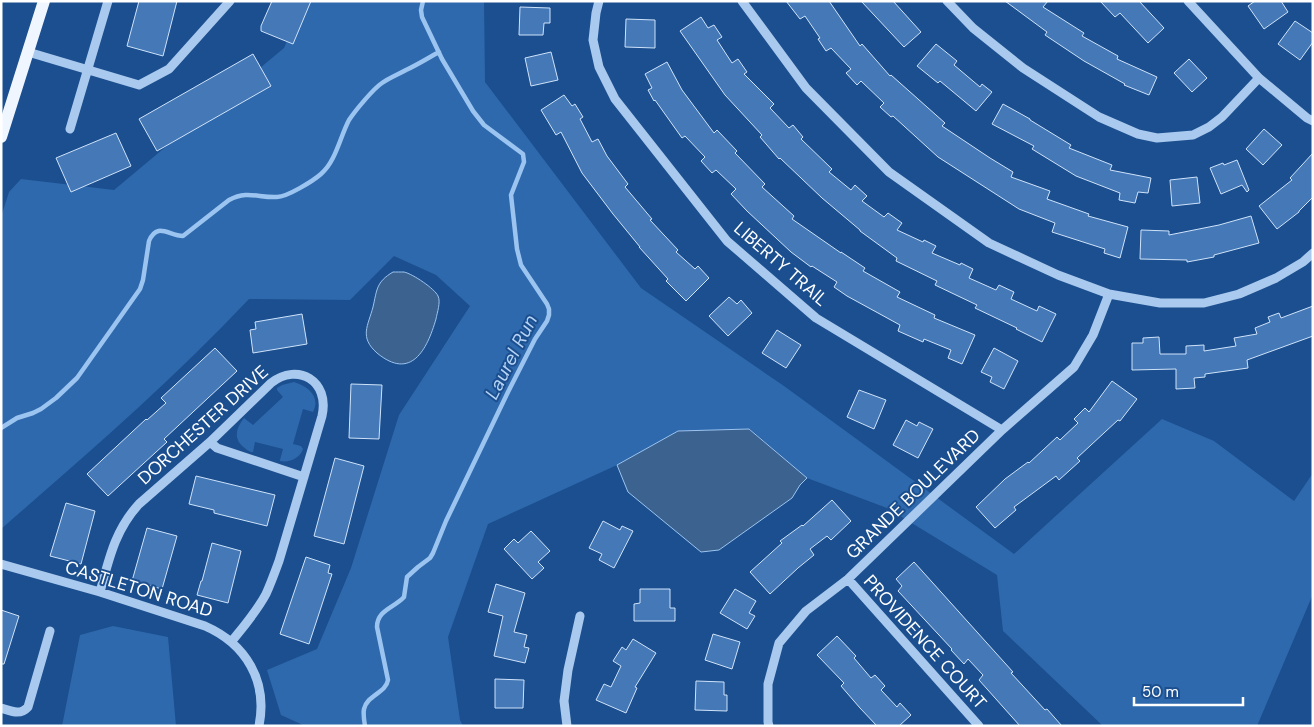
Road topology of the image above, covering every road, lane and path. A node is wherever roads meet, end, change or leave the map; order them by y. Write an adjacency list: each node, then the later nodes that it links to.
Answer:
1 (44, 1): 8 (main road)
2 (108, 1): 9 (street)
3 (230, 1): 9 (street)
4 (599, 1): 16 (street, LIBERTY TRAIL)
5 (742, 1): 15 (street)
6 (947, 1): 10 (street)
7 (1188, 1): 10 (street)
8 (28, 52): 9 (street); 13 (main road)
9 (88, 70): 12 (street)
10 (1259, 78): 11 (street)
11 (1313, 121)
12 (70, 129)
13 (1, 136)
14 (1313, 253): 15 (street)
15 (1109, 294): 16 (street, GRANDE BOULEVARD)
16 (1002, 430): 20 (street, GRANDE BOULEVARD)
17 (210, 442): 18 (street); 18 (street, DORCHESTER DRIVE); 21 (street, DORCHESTER DRIVE)
18 (304, 477): 24 (street, DORCHESTER DRIVE)
19 (1, 564): 21 (street, CASTLETON ROAD)
20 (848, 579): 28 (street, GRANDE BOULEVARD); 29 (street, PROVIDENCE COURT)
21 (100, 592): 24 (street, CASTLETON ROAD)
22 (580, 616): 27 (street)
23 (50, 631): 25 (street)
24 (232, 641): 26 (street, CASTLETON ROAD)
25 (1, 708)
26 (259, 726)
27 (567, 726)
28 (769, 726)
29 (979, 726)

